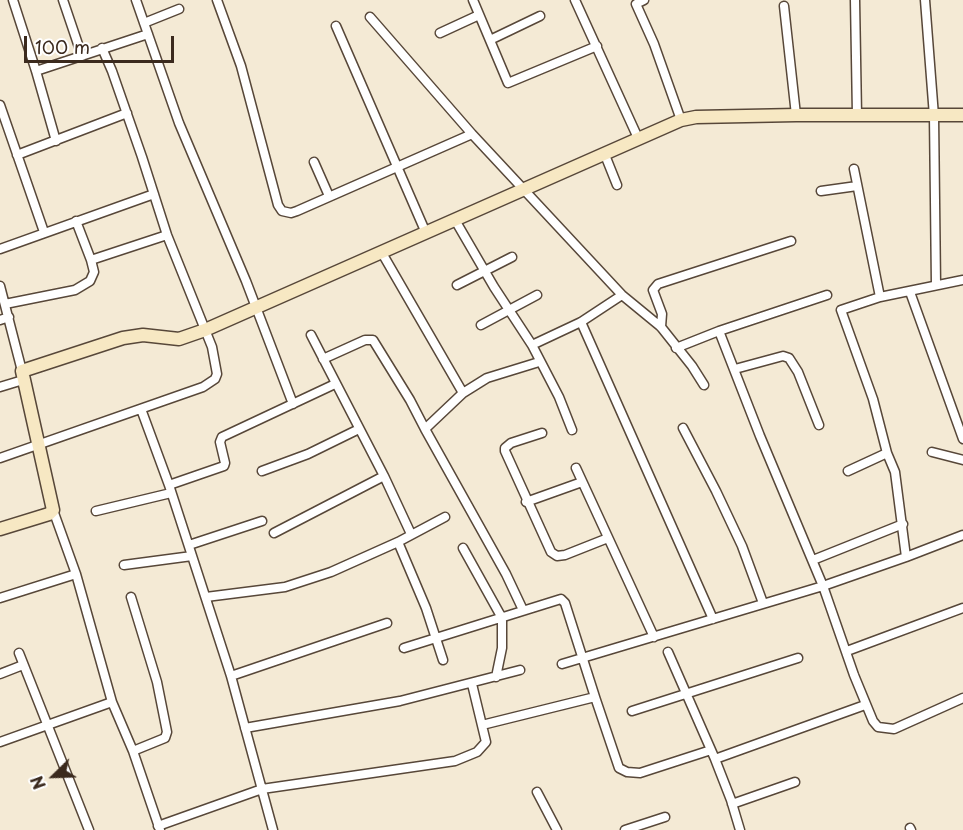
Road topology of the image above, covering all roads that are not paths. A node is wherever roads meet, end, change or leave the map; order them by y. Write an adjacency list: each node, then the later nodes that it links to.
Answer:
1 (13, 0): 23 (street)
2 (63, 0): 22 (street)
3 (136, 0): 15 (street)
4 (217, 0): 44 (street)
5 (473, 0): 12 (street)
6 (574, 0): 20 (street)
7 (644, 0): 30 (street)
8 (855, 0): 26 (street)
9 (925, 0): 29 (street)
10 (784, 6): 28 (street)
11 (178, 9): 15 (street)
12 (479, 15): 17 (street); 19 (street)
13 (540, 16): 19 (street)
14 (369, 17): 31 (street)
15 (144, 23): 18 (street)
16 (336, 26): 37 (street)
17 (440, 33)
18 (148, 34): 21 (street); 66 (street)
19 (490, 40): 20 (street)
20 (597, 46): 32 (street)
21 (102, 48): 22 (street); 25 (street)
22 (82, 56): 23 (street)
23 (36, 71): 33 (street)
24 (0, 105): 34 (street)
25 (127, 113): 33 (street); 43 (street)
26 (857, 115): 28 (street); 29 (street)
27 (963, 115): 29 (street)
28 (796, 116): 30 (street)
29 (934, 116): 58 (street)
30 (681, 120): 32 (street)
31 (472, 134): 37 (street); 41 (street)
32 (638, 138): 35 (street)
33 (56, 141): 34 (street)
34 (17, 155): 47 (street)
35 (605, 155): 39 (street); 41 (street)
36 (314, 162): 44 (street)
37 (398, 167): 44 (street); 48 (street)
38 (854, 169): 40 (street)
39 (617, 185)
40 (857, 186): 42 (street); 64 (street)
41 (523, 190): 45 (street); 62 (street)
42 (821, 190)
43 (154, 194): 46 (street); 49 (street)
44 (330, 196)
45 (455, 220): 48 (street); 55 (street)
46 (76, 221): 47 (street); 54 (street)
47 (44, 232): 51 (street)
48 (426, 234): 52 (street)
49 (167, 235): 54 (street); 72 (street)
50 (791, 241): 71 (street)
51 (0, 249)
52 (381, 253): 66 (street); 84 (street)
53 (512, 257): 55 (street)
54 (91, 260): 65 (street)
55 (484, 271): 57 (street); 67 (street)
56 (963, 279): 58 (street)
57 (457, 285)
58 (936, 285): 60 (street)
59 (0, 286): 65 (street)
60 (910, 292): 64 (street); 93 (street)
61 (537, 295): 67 (street)
62 (622, 295): 69 (street); 71 (street)
63 (827, 295): 73 (street)
64 (879, 297): 96 (street)
65 (5, 304): 68 (street)
66 (256, 308): 72 (street); 85 (street)
67 (509, 310): 70 (street); 75 (street)
68 (4, 319): 80 (street)
69 (581, 322): 75 (street); 132 (street)
70 (481, 325)
71 (661, 327): 76 (street)
72 (205, 330): 80 (street); 86 (street)
73 (719, 331): 76 (street); 79 (street)
74 (311, 334): 77 (street)
75 (532, 345): 78 (street)
76 (676, 348): 82 (street)
77 (323, 359): 81 (street); 90 (street)
78 (539, 362): 84 (street); 91 (street)
79 (735, 369): 87 (street); 121 (street)
80 (22, 376): 83 (street); 94 (street)
81 (335, 384): 85 (street); 89 (street)
82 (704, 385)
83 (0, 387)
84 (463, 393): 90 (street)
85 (293, 404): 104 (street)
86 (141, 409): 94 (street); 104 (street)
87 (819, 425)
88 (683, 428): 128 (street)
89 (359, 429): 100 (street); 102 (street)
90 (425, 429): 130 (street)
91 (572, 430)
92 (542, 433): 105 (street)
93 (963, 439)
94 (40, 445): 97 (street); 106 (street)
95 (932, 452): 98 (street)
96 (887, 453): 101 (street); 110 (street)
97 (0, 458)
98 (963, 460)
99 (576, 468): 103 (street)
100 (262, 471)
101 (848, 471)
102 (384, 476): 112 (street); 113 (street)
103 (582, 482): 105 (street); 115 (street)
104 (170, 489): 107 (street); 117 (street)
105 (526, 502): 115 (street)
106 (53, 510): 111 (street); 123 (street)
107 (96, 511)
108 (445, 517): 113 (street)
109 (262, 521): 117 (street)
110 (903, 524): 120 (street); 121 (street)
111 (0, 529)
112 (274, 533)
113 (411, 534): 116 (street)
114 (963, 535): 120 (street)
115 (608, 538): 134 (street)
116 (398, 542): 126 (street); 135 (street)
117 (189, 545): 119 (street)
118 (463, 548): 131 (street)
119 (192, 556): 122 (street); 126 (street)
120 (906, 557): 124 (street)
121 (813, 560): 124 (street)
122 (124, 565)
123 (76, 574): 127 (street); 153 (street)
124 (824, 586): 128 (street); 137 (street)
125 (131, 597): 161 (street)
126 (206, 597): 147 (street)
127 (0, 598)
128 (763, 603): 132 (street)
129 (963, 608): 137 (street)
130 (523, 610): 131 (street); 140 (street)
131 (502, 618): 135 (street); 148 (street)
132 (713, 619): 134 (street)
133 (387, 623): 147 (street)
134 (654, 637): 140 (street)
135 (436, 638): 136 (street); 142 (street)
136 (404, 648)
137 (847, 651): 154 (street)
138 (19, 652): 143 (street)
139 (668, 652): 150 (street)
140 (582, 658): 144 (street); 151 (street)
141 (798, 658): 150 (street)
142 (443, 660)
143 (23, 664): 146 (street); 156 (street)
144 (562, 664)
145 (520, 670): 148 (street)
146 (0, 674)
147 (231, 676): 158 (street)
148 (496, 676): 149 (street)
149 (472, 684): 157 (street); 158 (street)
150 (686, 694): 155 (street); 160 (street)
151 (595, 697): 157 (street); 160 (street)
152 (963, 698): 154 (street)
153 (112, 702): 156 (street); 161 (street)
154 (865, 705): 162 (street)
155 (632, 711)
156 (48, 724): 159 (street); 169 (street)
157 (482, 725): 164 (street)
158 (245, 728): 164 (street)
159 (0, 742)
160 (711, 750): 162 (street)
161 (133, 751): 168 (street)
162 (715, 759): 166 (street)
163 (795, 782): 166 (street)
164 (262, 789): 168 (street); 170 (street)
165 (537, 792): 171 (street)
166 (732, 804): 173 (street)
167 (665, 817): 172 (street)
168 (159, 828)
169 (88, 830)
170 (273, 830)
171 (556, 830)
172 (625, 830)
173 (740, 830)

